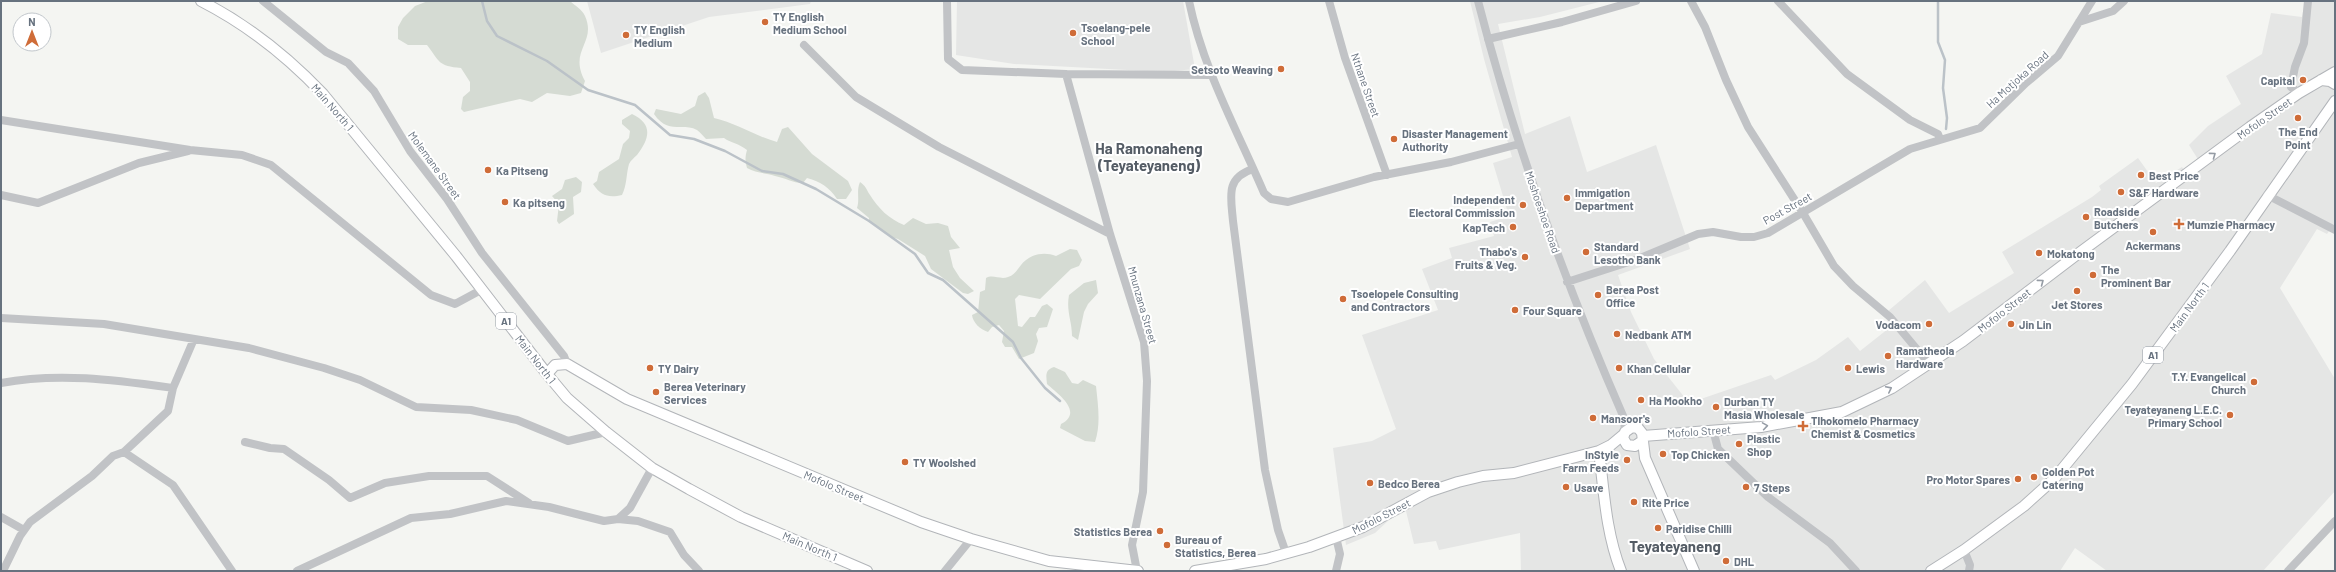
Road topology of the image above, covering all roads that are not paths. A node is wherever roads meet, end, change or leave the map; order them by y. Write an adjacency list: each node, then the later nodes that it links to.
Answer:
1 (201, 1): 37 (main road, Main North 1 / A1)
2 (263, 1): 14 (street, Molemane Street)
3 (277, 1): 14 (street)
4 (947, 1): 19 (street)
5 (1189, 1): 20 (street)
6 (1329, 1): 30 (street, Nthane Street)
7 (1478, 1): 16 (street, Moshoeshoe Road)
8 (1636, 1): 16 (street)
9 (1691, 1): 33 (street)
10 (1778, 1): 26 (street)
11 (2092, 1): 15 (street, Ha Motjoka Road)
12 (2124, 1): 15 (street)
13 (2308, 1): 23 (street)
14 (271, 7): 40 (street, Molemane Street)
15 (2079, 22): 26 (street, Ha Motjoka Road)
16 (1488, 39): 27 (street, Moshoeshoe Road)
17 (804, 45): 35 (street)
18 (2335, 72): 21 (main road, Mofolo Street)
19 (1066, 74): 20 (street); 35 (street, Mnunzana Street)
20 (1211, 76): 29 (street)
21 (2321, 80): 22 (main road); 23 (main road, Mofolo Street)
22 (2335, 84)
23 (2300, 93): 41 (main road, Mofolo Street, one-way to 23)
24 (2335, 101): 32 (main road, Main North 1 / A1)
25 (1, 120): 28 (street)
26 (1940, 139): 33 (street, Post Street)
27 (1519, 144): 30 (street); 36 (street, Moshoeshoe Road)
28 (190, 150): 31 (street); 37 (street)
29 (1253, 169): 30 (street); 66 (street)
30 (1387, 175)
31 (1, 195)
32 (2268, 195): 34 (street); 65 (main road, Main North 1 / A1)
33 (1803, 213): 36 (street, Post Street); 41 (street)
34 (2335, 230)
35 (1110, 234): 73 (street, Mnunzana Street)
36 (1567, 282): 45 (street, Moshoeshoe Road)
37 (481, 290): 42 (main road, Main North 1 / A1)
38 (1, 318): 39 (street)
39 (194, 339): 44 (street); 48 (street)
40 (567, 364): 42 (main road); 64 (main road, Mofolo Street)
41 (1930, 365): 47 (main road, Mofolo Street, one-way to 41)
42 (546, 374): 48 (main road, Main North 1 / A1)
43 (1, 383): 44 (street)
44 (173, 388): 55 (street)
45 (1624, 418): 46 (street, Moshoeshoe Road); 49 (street, Moshoeshoe Road)
46 (1635, 427): 49 (main road); 50 (main road)
47 (1713, 430): 50 (main road, Mofolo Street); 78 (street)
48 (606, 432): 57 (main road, Main North 1 / A1)
49 (1624, 433): 52 (main road, Mofolo Street); 53 (main road)
50 (1642, 438): 53 (main road); 56 (main road)
51 (245, 442): 58 (street)
52 (1611, 445): 53 (main road, Mofolo Street); 54 (main road, Mofolo Street)
53 (1630, 446): 56 (main road)
54 (1599, 451): 63 (main road, Mofolo Street); 76 (main road)
55 (124, 452): 62 (street); 68 (street)
56 (1645, 458): 77 (main road)
57 (652, 468): 60 (street); 71 (main road, Main North 1 / A1)
58 (532, 504): 60 (street); 69 (street)
59 (1, 517): 62 (street)
60 (618, 519): 70 (street)
61 (2335, 521): 81 (street)
62 (24, 530): 67 (street)
63 (1336, 537): 66 (main road, Mofolo Street); 75 (street)
64 (971, 539): 72 (street); 73 (main road, Mofolo Street)
65 (1964, 550): 79 (main road, Main North 1 / A1); 80 (street)
66 (1286, 554): 74 (main road, Mofolo Street)
67 (3, 571)
68 (232, 571)
69 (297, 571)
70 (699, 571)
71 (867, 571)
72 (945, 571)
73 (1137, 571)
74 (1195, 571)
75 (1336, 571)
76 (1622, 571)
77 (1694, 571)
78 (1856, 571)
79 (1931, 571)
80 (1969, 571)
81 (2288, 571)

